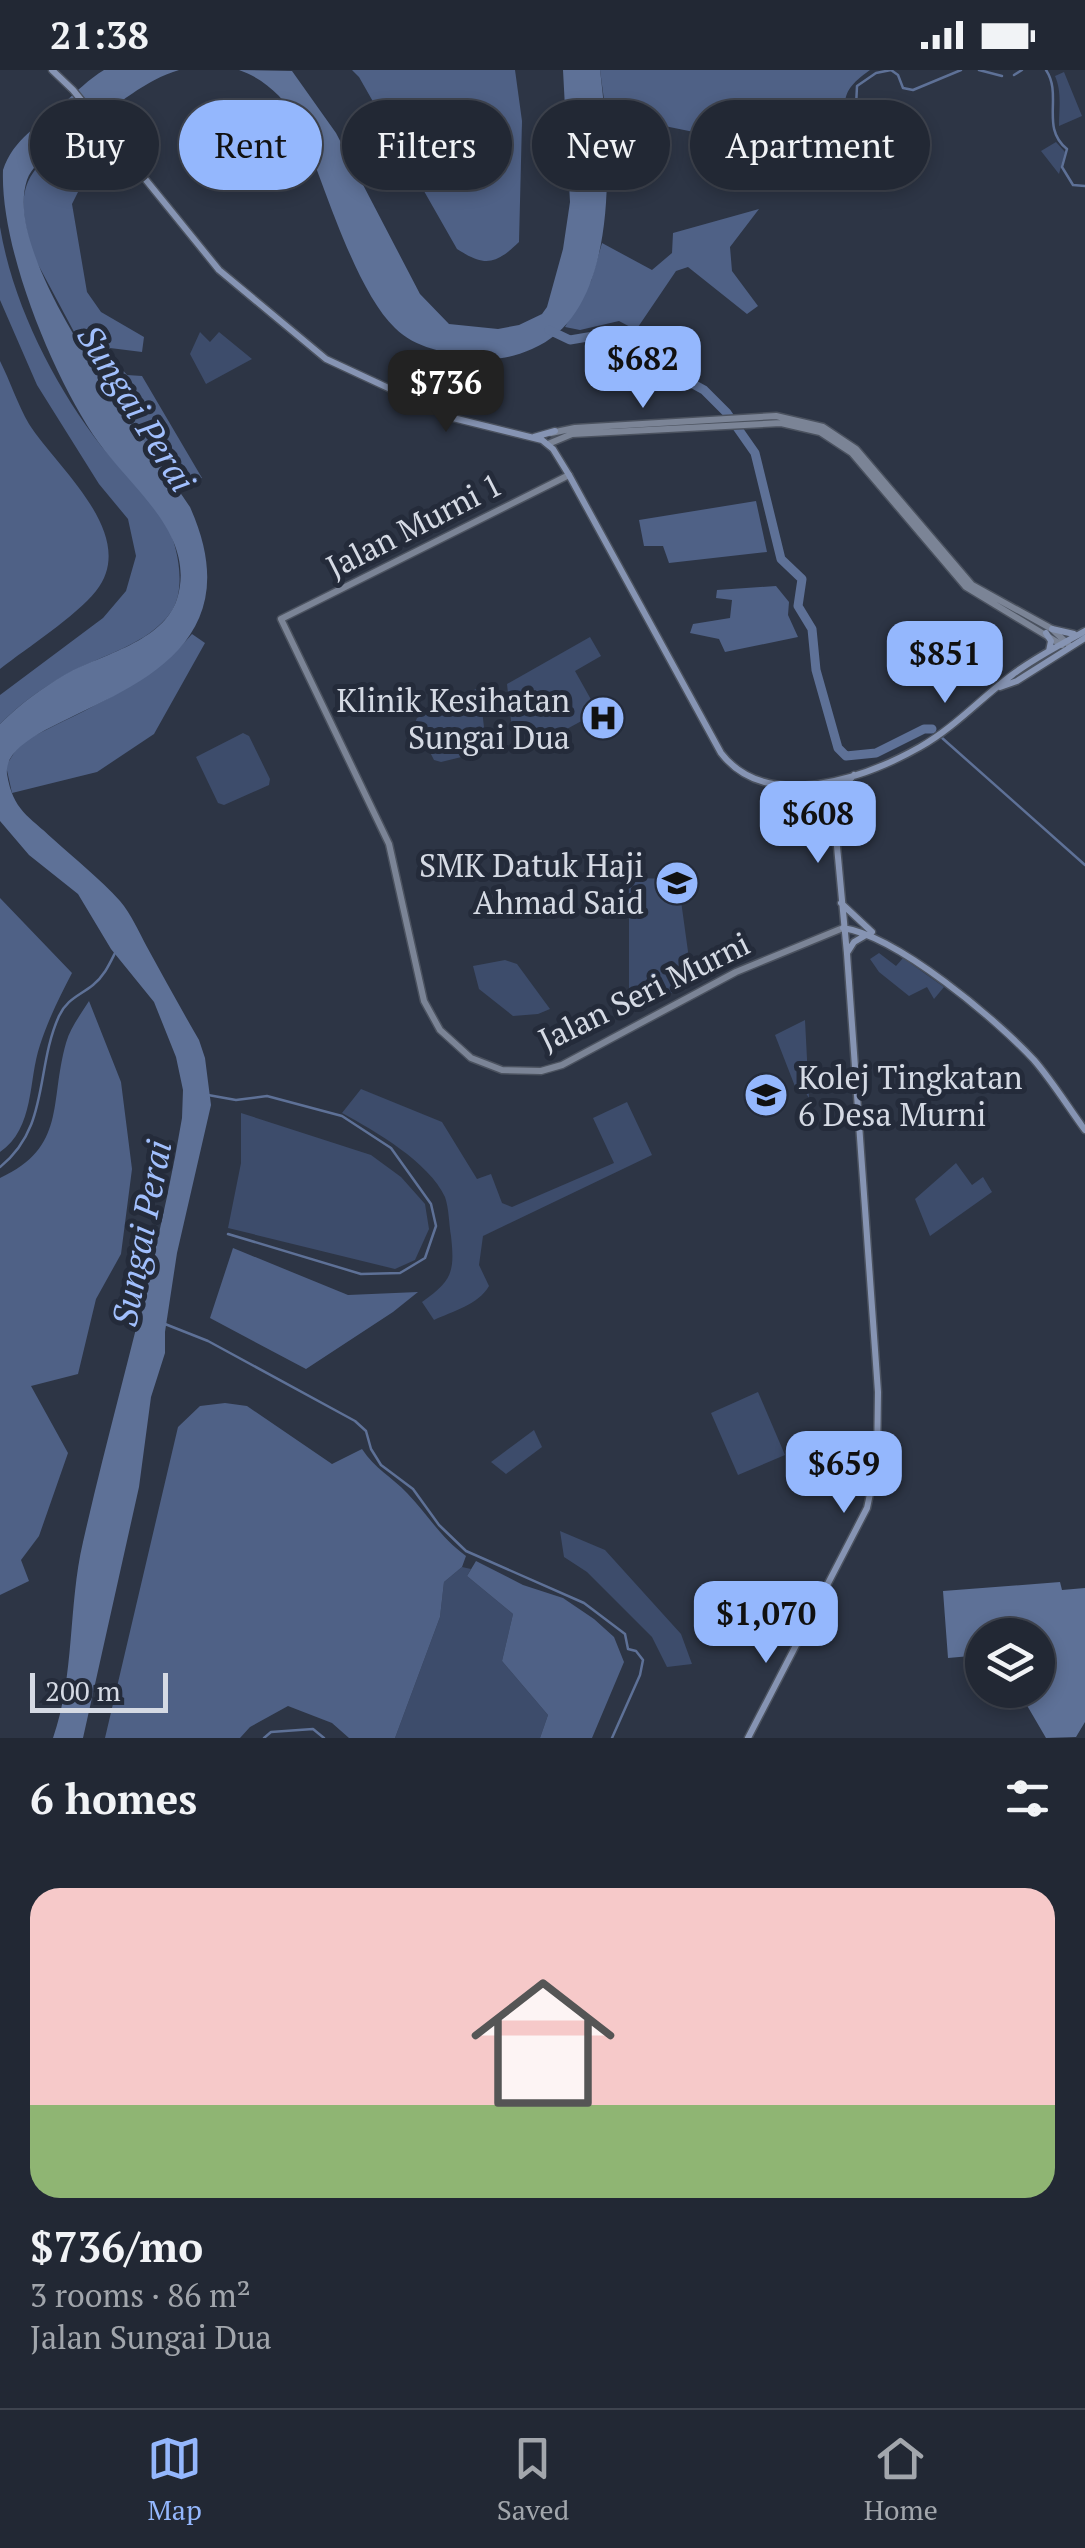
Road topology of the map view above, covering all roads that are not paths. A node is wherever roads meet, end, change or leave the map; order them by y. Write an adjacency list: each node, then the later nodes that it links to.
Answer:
1 (52, 70): 3 (main road)
2 (557, 434): 3 (main road); 4 (street); 4 (main road); 7 (street)
3 (533, 437): 4 (main road)
4 (548, 444): 5 (main road)
5 (569, 475): 6 (street, Jalan Murni 1); 14 (main road)
6 (281, 619): 18 (street, Jalan Seri Murni)
7 (1049, 631): 8 (main road); 9 (street); 10 (main road)
8 (1085, 634): 9 (main road)
9 (1066, 646): 10 (main road); 11 (main road)
10 (1048, 652): 11 (main road)
11 (999, 687): 12 (main road)
12 (858, 772): 13 (main road); 16 (main road)
13 (833, 780): 14 (main road); 15 (main road); 16 (main road)
14 (806, 784): 15 (main road)
15 (815, 785): 16 (main road)
16 (832, 800): 17 (main road)
17 (840, 902): 18 (main road); 19 (main road)
18 (843, 928): 19 (main road); 20 (main road)
19 (874, 936): 20 (main road); 21 (main road)
20 (847, 954): 22 (main road)
21 (1085, 1130)
22 (748, 1738)

